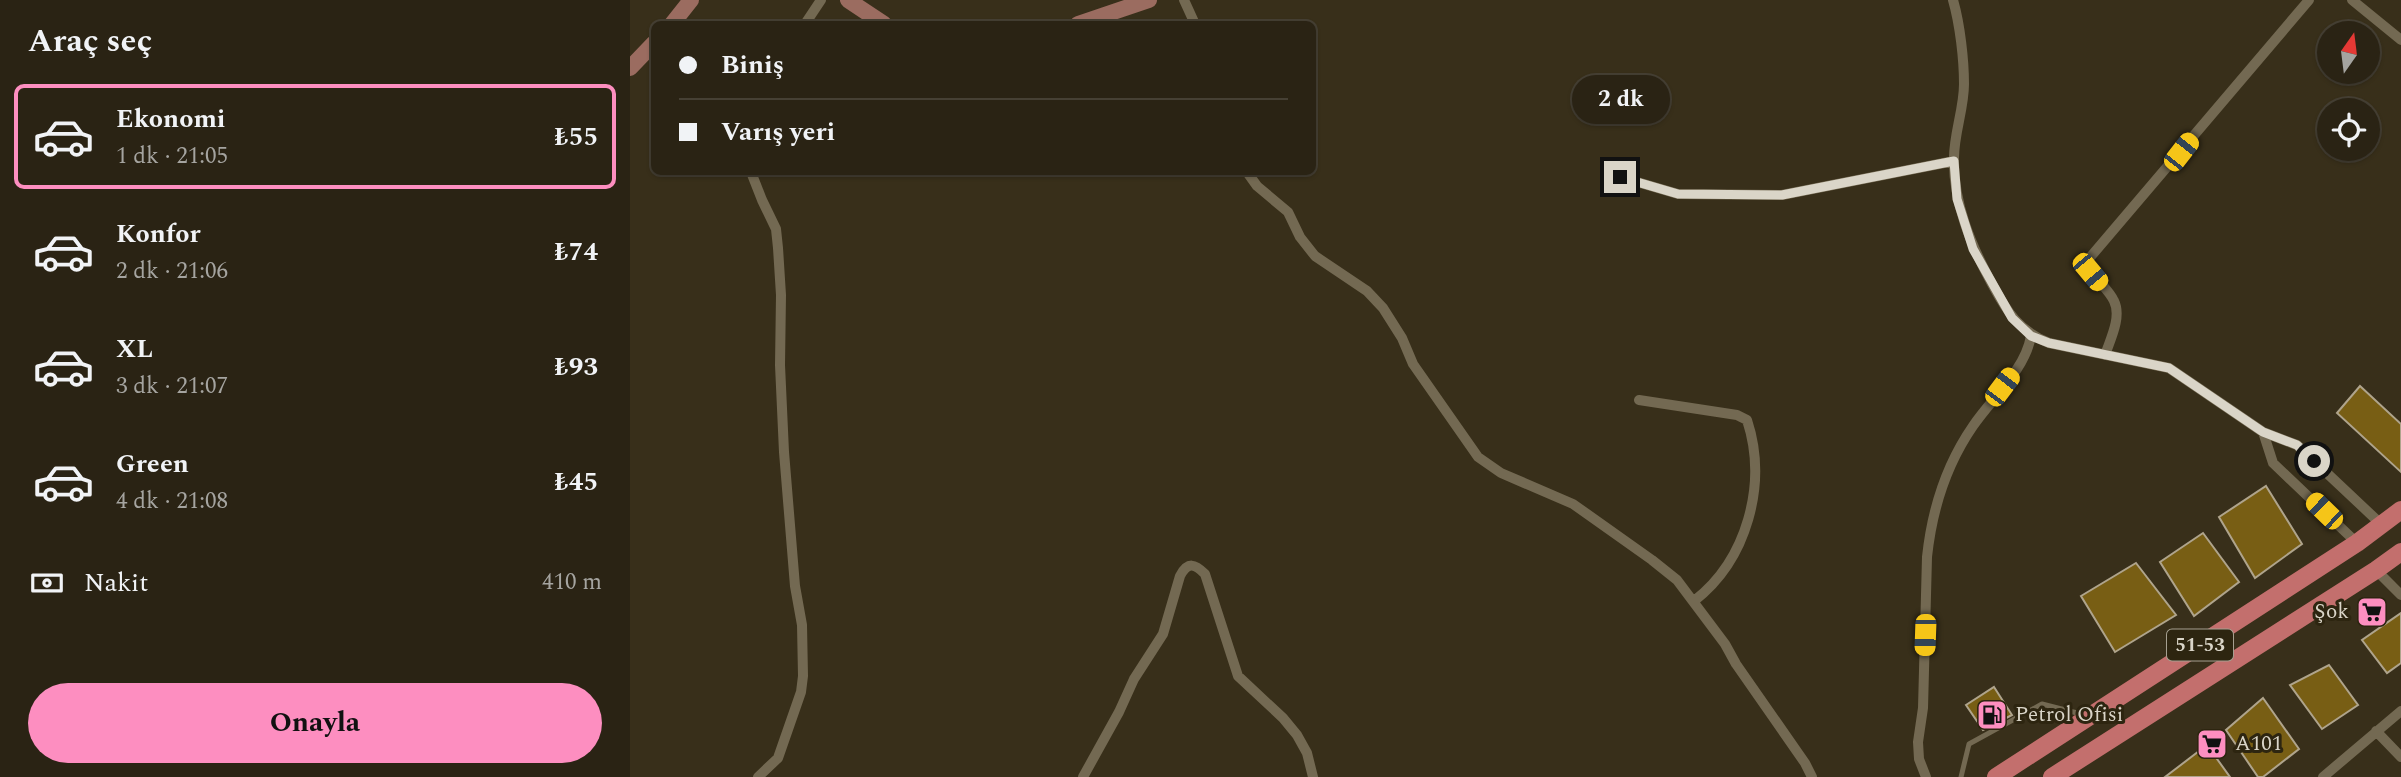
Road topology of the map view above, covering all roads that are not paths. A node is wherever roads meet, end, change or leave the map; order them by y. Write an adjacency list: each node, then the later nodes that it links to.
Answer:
1 (691, 0): 9 (street)
2 (821, 0): 10 (street)
3 (848, 0): 11 (street)
4 (1149, 0): 12 (street)
5 (1184, 0): 13 (street)
6 (1953, 0): 17 (street)
7 (2309, 0): 22 (street)
8 (2352, 0): 14 (street)
9 (674, 21)
10 (807, 21)
11 (880, 21)
12 (1087, 21)
13 (1194, 21)
14 (2401, 40)
15 (651, 46): 16 (street)
16 (630, 68)
17 (1954, 161): 20 (street); 21 (street)
18 (752, 175): 36 (street)
19 (1249, 175): 31 (street)
20 (1620, 177)
21 (2031, 336): 22 (street); 40 (street)
22 (2105, 355): 24 (street)
23 (1639, 400): 31 (street)
24 (2263, 432): 26 (street); 27 (street)
25 (2401, 510): 26 (main road, 51-53)
26 (2382, 525): 27 (main road, 51-53)
27 (2357, 543): 33 (main road, 51-53)
28 (2401, 552): 29 (main road, 51-53)
29 (2376, 570): 30 (street); 43 (main road, 51-53)
30 (2401, 595)
31 (1694, 601): 39 (street)
32 (2401, 711): 34 (street)
33 (2092, 716): 41 (lane); 42 (main road, 51-53)
34 (2376, 731): 35 (street); 44 (street)
35 (2401, 757)
36 (758, 777)
37 (1083, 777): 38 (street)
38 (1313, 777)
39 (1812, 777)
40 (1926, 777)
41 (1961, 777)
42 (1996, 777)
43 (2052, 777)
44 (2323, 777)

